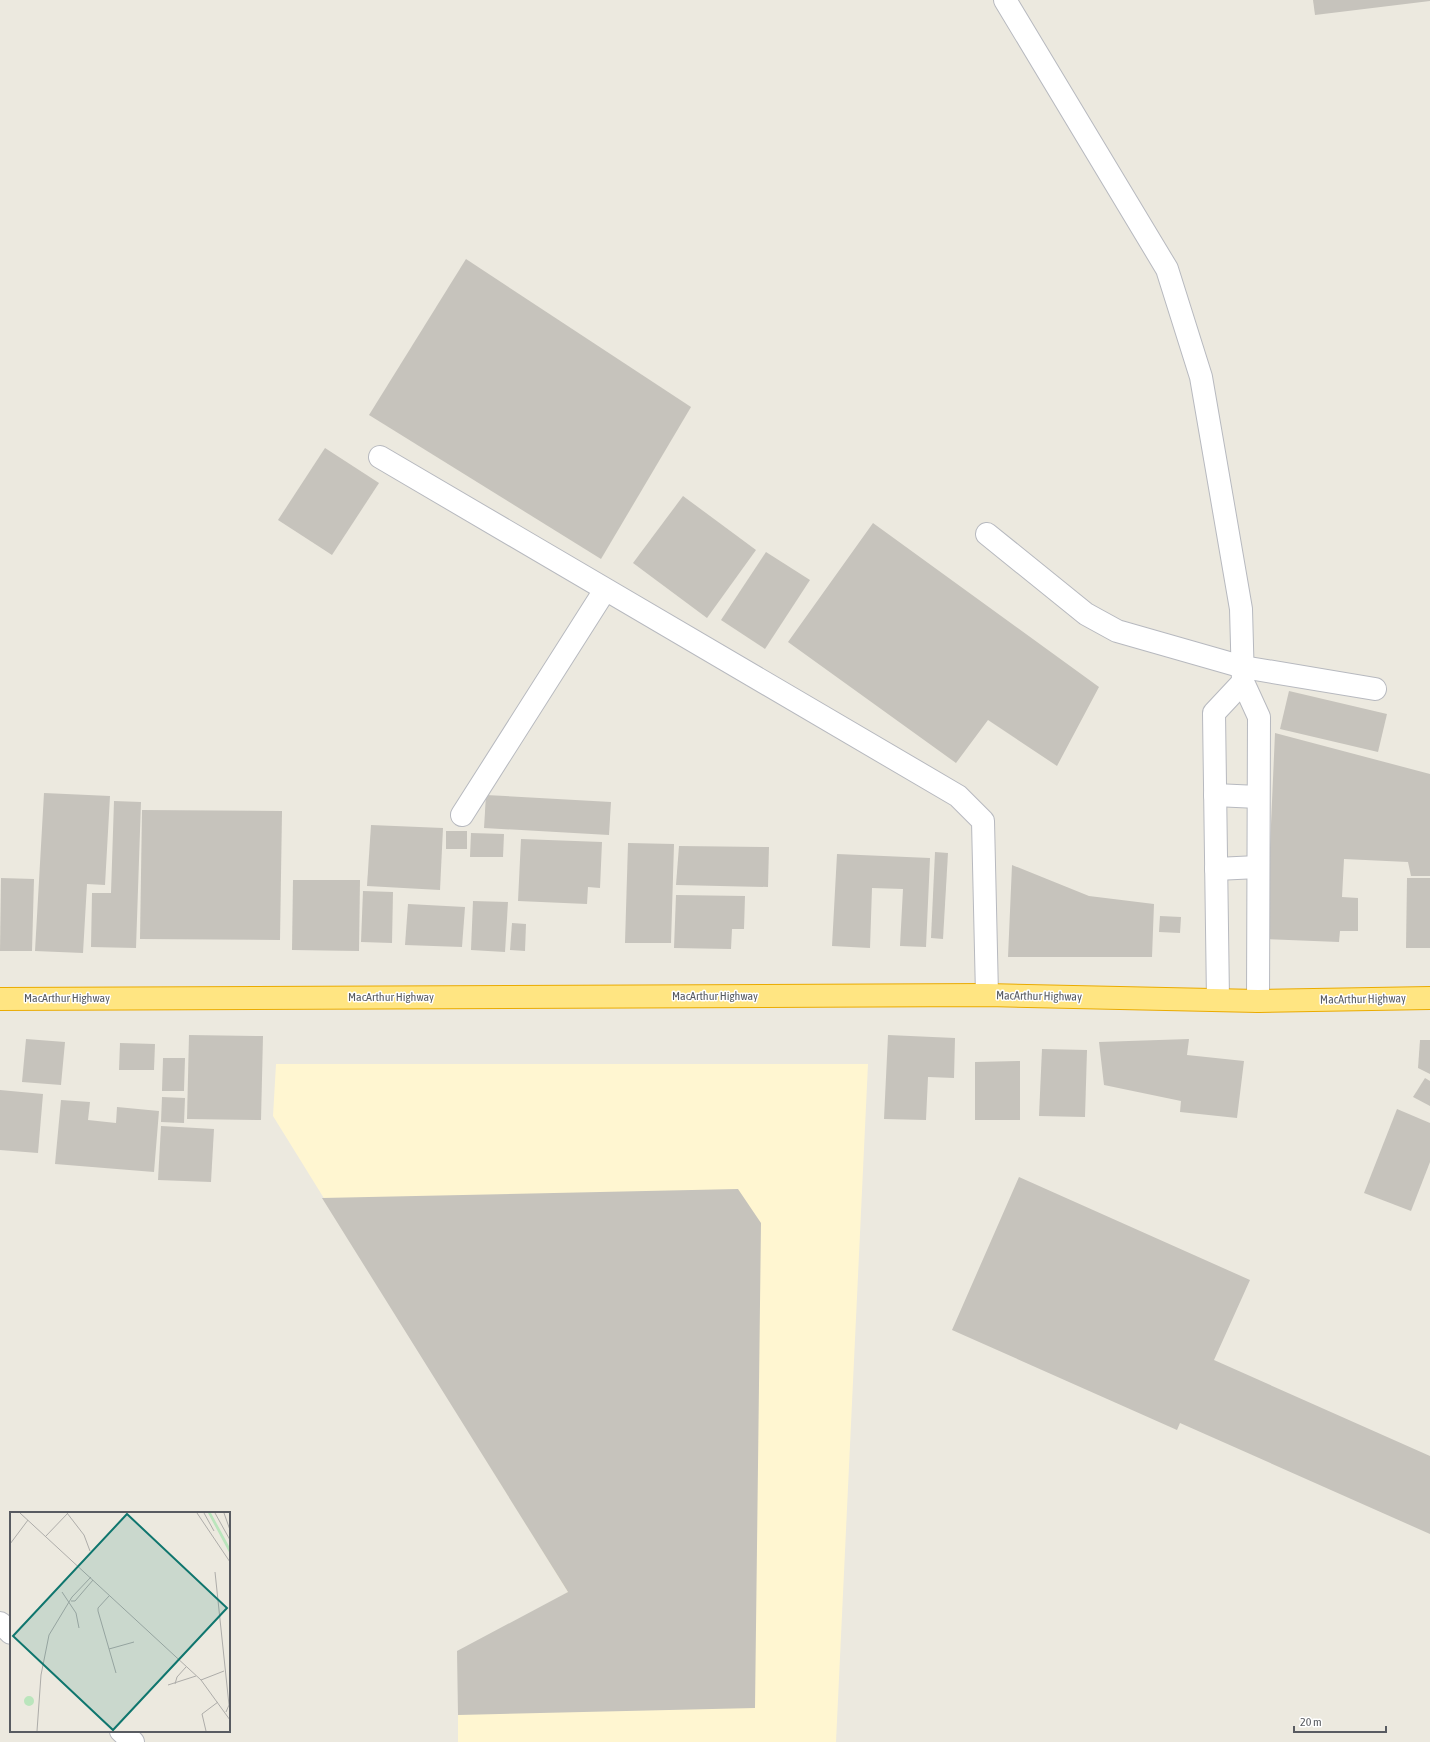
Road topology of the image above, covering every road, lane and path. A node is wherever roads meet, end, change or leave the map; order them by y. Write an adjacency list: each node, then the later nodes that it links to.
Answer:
1 (1005, 0): 5 (street)
2 (380, 457): 4 (street)
3 (987, 534): 5 (street)
4 (605, 590): 9 (street); 12 (street)
5 (1243, 675): 6 (street); 7 (street); 8 (street)
6 (1375, 689)
7 (1215, 795): 8 (street); 11 (street)
8 (1258, 797): 10 (street)
9 (462, 815)
10 (1258, 867): 11 (street); 16 (street)
11 (1216, 869): 15 (street)
12 (987, 995): 13 (highway, MacArthur Highway); 15 (highway, MacArthur Highway)
13 (0, 998)
14 (1430, 998): 16 (highway, MacArthur Highway)
15 (1218, 1000): 16 (highway, MacArthur Highway)
16 (1258, 1001)
17 (0, 1623): 18 (street)
18 (10, 1631)
19 (122, 1732): 20 (street)
20 (133, 1742)

